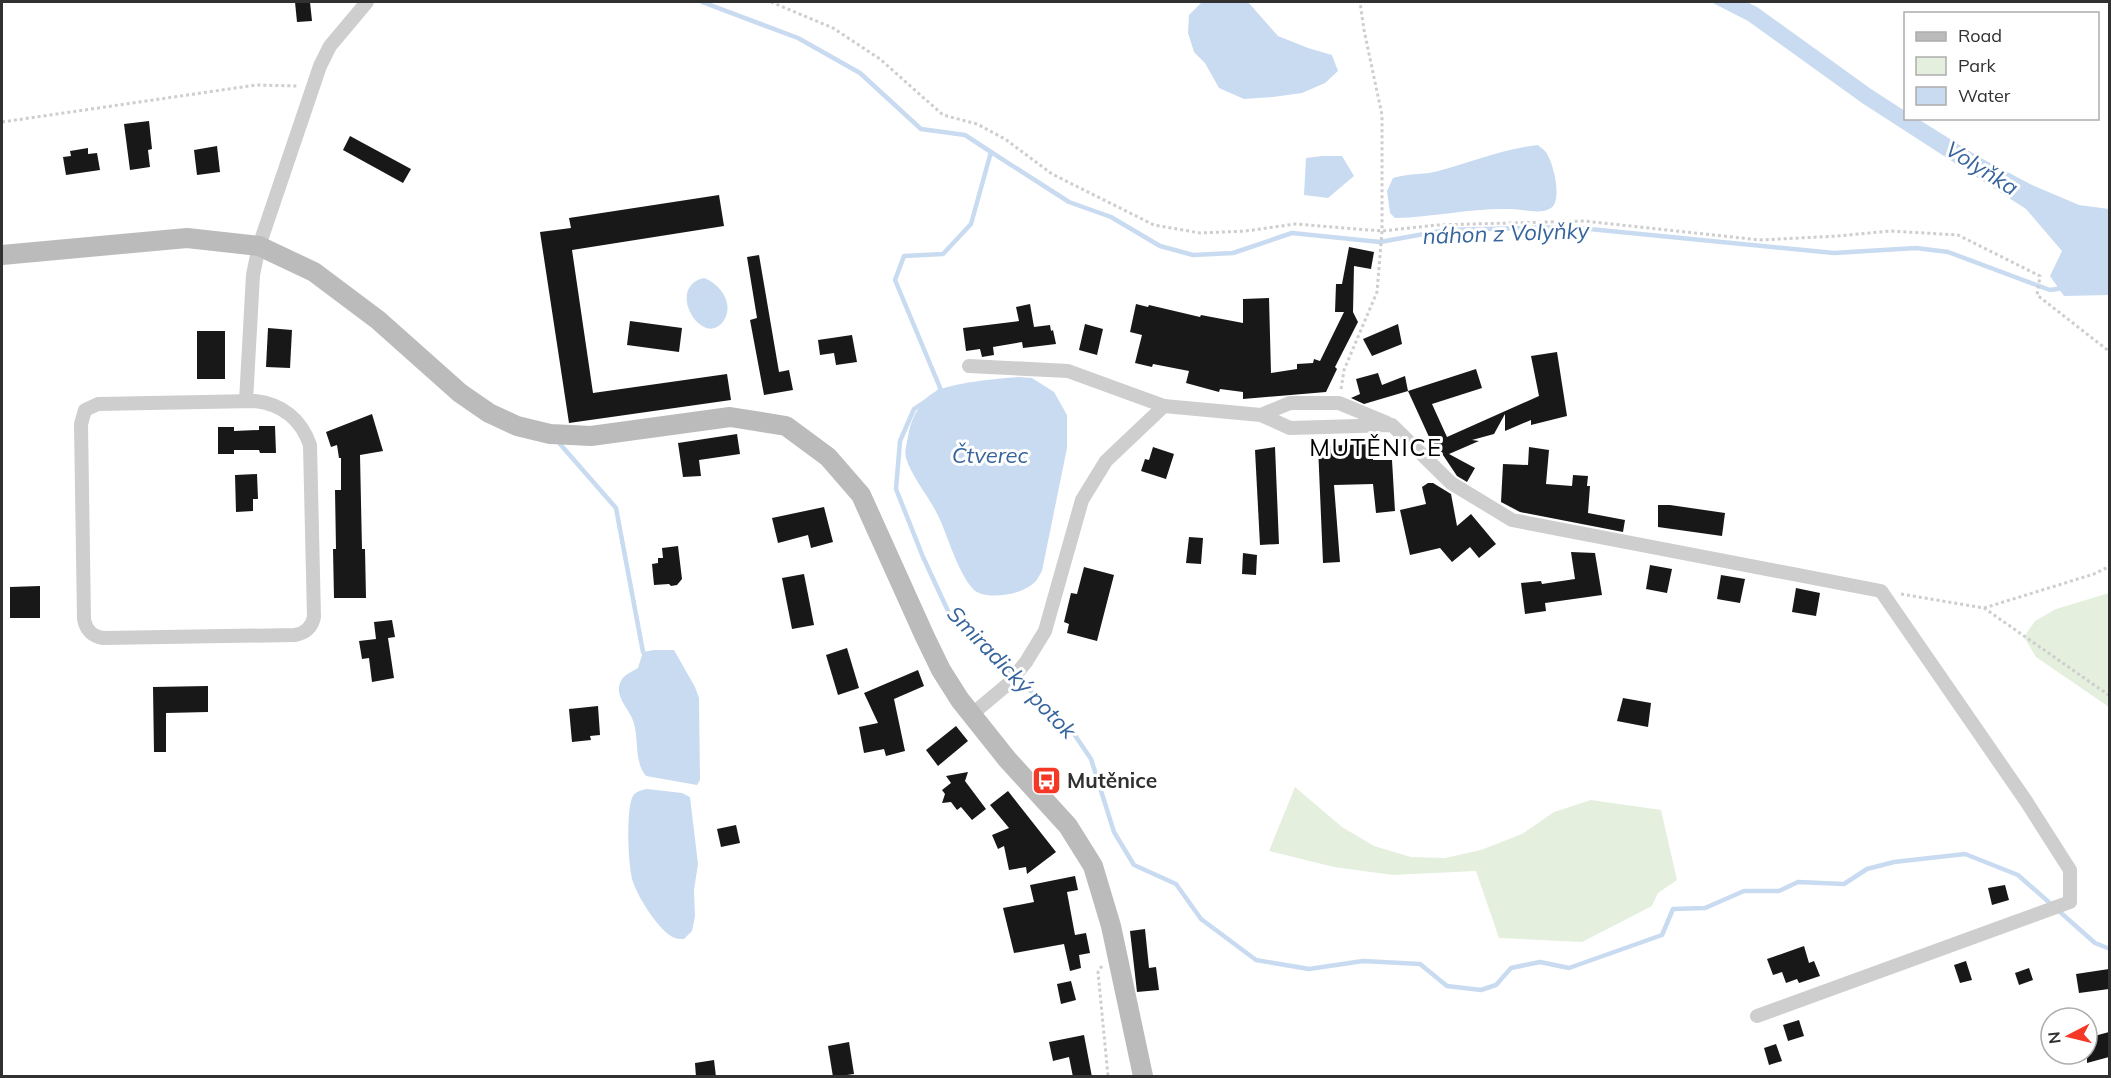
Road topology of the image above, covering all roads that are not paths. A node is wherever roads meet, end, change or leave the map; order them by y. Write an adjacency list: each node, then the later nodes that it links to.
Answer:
1 (367, 2): 2 (street)
2 (259, 246): 3 (street); 5 (street); 9 (street)
3 (2, 255)
4 (969, 366): 6 (street)
5 (246, 401): 5 (street)
6 (1164, 406): 7 (street); 9 (street)
7 (1261, 415): 8 (street); 8 (street)
8 (1392, 425): 10 (street)
9 (971, 715): 11 (street)
10 (1757, 1016)
11 (1143, 1077)

